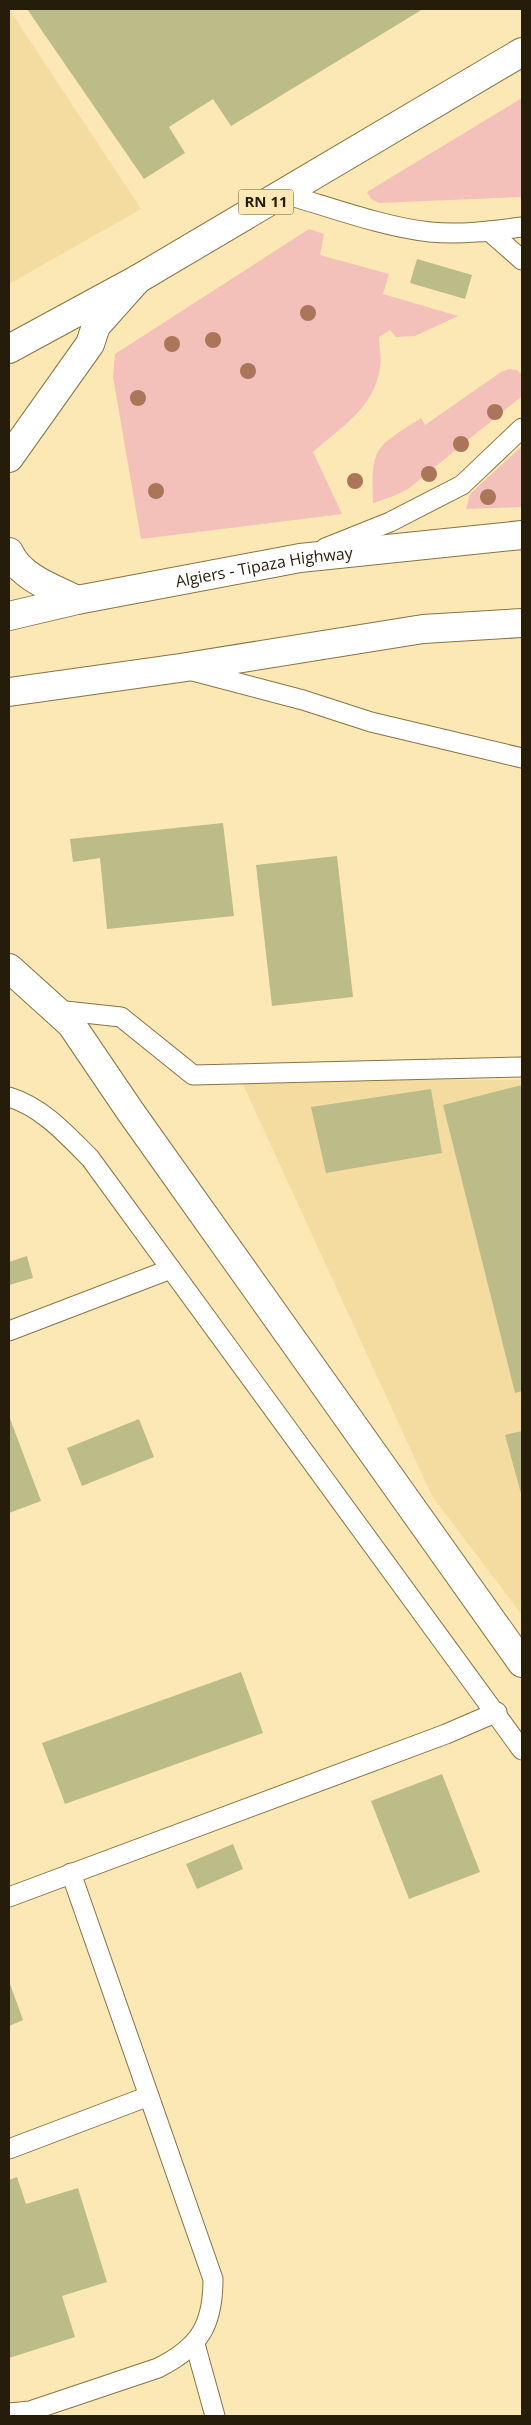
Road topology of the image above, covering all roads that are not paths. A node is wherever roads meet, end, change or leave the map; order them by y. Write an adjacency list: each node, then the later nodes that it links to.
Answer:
1 (522, 52): 2 (main road, RN 11)
2 (281, 193): 4 (lane); 6 (main road, RN 11)
3 (522, 228): 4 (lane)
4 (489, 231): 5 (lane)
5 (522, 260)
6 (138, 279): 7 (main road, RN 11); 9 (main road)
7 (9, 349)
8 (522, 428): 12 (lane)
9 (9, 459)
10 (522, 535): 12 (main road, Algiers - Tipaza Highway)
11 (9, 552): 13 (main road)
12 (300, 558): 13 (main road, Algiers - Tipaza Highway)
13 (78, 600): 14 (main road, Algiers - Tipaza Highway)
14 (9, 616)
15 (522, 623): 16 (main road)
16 (180, 668): 17 (main road); 18 (lane)
17 (9, 692)
18 (522, 758)
19 (9, 968): 20 (main road)
20 (56, 1010): 21 (lane); 25 (main road)
21 (522, 1067)
22 (9, 1097): 23 (lane)
23 (172, 1269): 24 (lane); 26 (lane)
24 (9, 1331)
25 (522, 1663)
26 (497, 1712): 27 (lane); 28 (lane)
27 (522, 1750)
28 (71, 1874): 29 (lane); 30 (lane)
29 (9, 1896)
30 (149, 2096): 31 (lane); 32 (lane)
31 (9, 2149)
32 (195, 2344): 33 (lane); 34 (lane)
33 (9, 2413)
34 (215, 2416)

